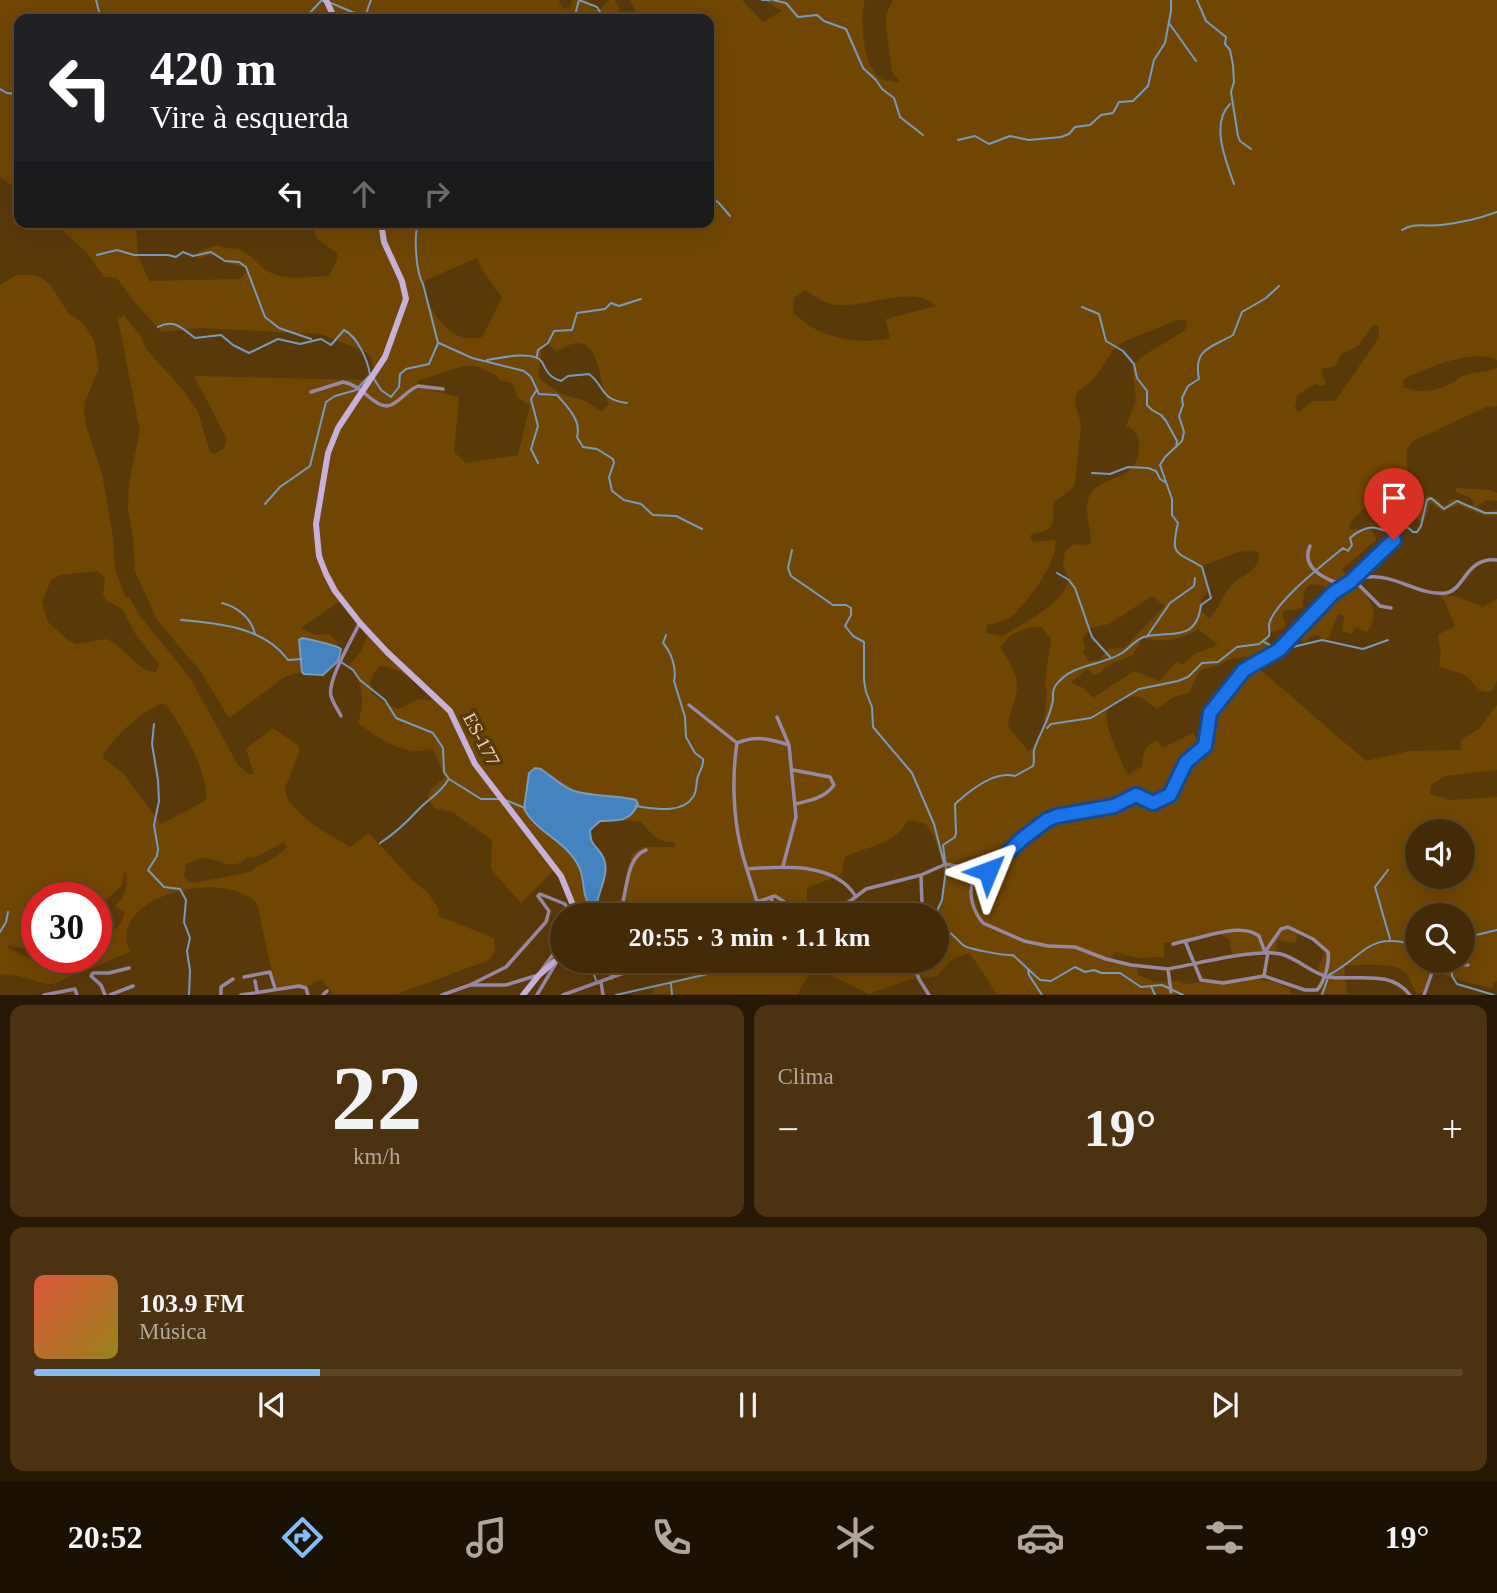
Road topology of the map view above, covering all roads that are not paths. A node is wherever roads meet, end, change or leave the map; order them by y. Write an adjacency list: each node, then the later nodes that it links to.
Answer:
1 (382, 228): 3 (main road, ES-177)
2 (443, 389): 3 (street)
3 (363, 390): 4 (street); 11 (main road, ES-177 / ES-177)
4 (311, 392)
5 (1394, 540): 8 (street)
6 (1310, 547): 9 (street)
7 (1497, 559): 8 (street)
8 (1352, 581): 9 (street); 10 (street)
9 (1340, 588): 23 (street)
10 (1391, 608)
11 (360, 623): 13 (street); 29 (main road, ES-177 / ES-177)
12 (689, 705): 15 (street)
13 (341, 716)
14 (777, 717): 16 (street)
15 (737, 743): 16 (street); 21 (street)
16 (789, 745): 17 (street)
17 (792, 770): 18 (street); 18 (street)
18 (795, 804): 20 (street)
19 (646, 850): 30 (street)
20 (783, 866): 21 (street); 25 (street)
21 (747, 869): 27 (street)
22 (921, 875): 23 (street); 25 (street); 34 (street)
23 (973, 880): 42 (street)
24 (771, 896): 27 (street); 31 (street); 32 (street)
25 (856, 897): 26 (street)
26 (850, 901): 33 (street)
27 (757, 902)
28 (562, 903): 56 (street)
29 (572, 903)
30 (625, 903)
31 (773, 903)
32 (787, 903)
33 (843, 903)
34 (922, 903)
35 (1185, 941): 36 (street); 37 (street); 39 (street)
36 (1173, 944)
37 (1267, 952): 39 (street); 49 (street); 50 (street); 50 (street)
38 (550, 959): 48 (street)
39 (1194, 964): 42 (street); 49 (street)
40 (550, 966): 48 (main road)
41 (129, 968): 63 (street)
42 (1168, 968): 60 (street)
43 (550, 973): 70 (street)
44 (612, 973): 52 (street)
45 (625, 973): 52 (street)
46 (917, 973): 73 (street)
47 (1430, 973): 75 (street)
48 (539, 975): 56 (street); 69 (main road)
49 (1264, 976): 50 (street)
50 (1324, 976): 74 (street)
51 (244, 977): 58 (street)
52 (612, 978): 55 (street)
53 (233, 979): 65 (street)
54 (255, 981): 59 (street)
55 (601, 982): 71 (street); 72 (street)
56 (470, 985): 68 (street)
57 (133, 986): 64 (street)
58 (275, 989): 59 (street); 67 (street)
59 (257, 991): 66 (street)
60 (1171, 992)
61 (44, 995): 62 (street)
62 (77, 995)
63 (105, 995)
64 (110, 995)
65 (221, 995)
66 (241, 995)
67 (308, 995)
68 (443, 995)
69 (523, 995)
70 (537, 995)
71 (563, 995)
72 (603, 995)
73 (929, 995)
74 (1410, 995)
75 (1424, 995)

